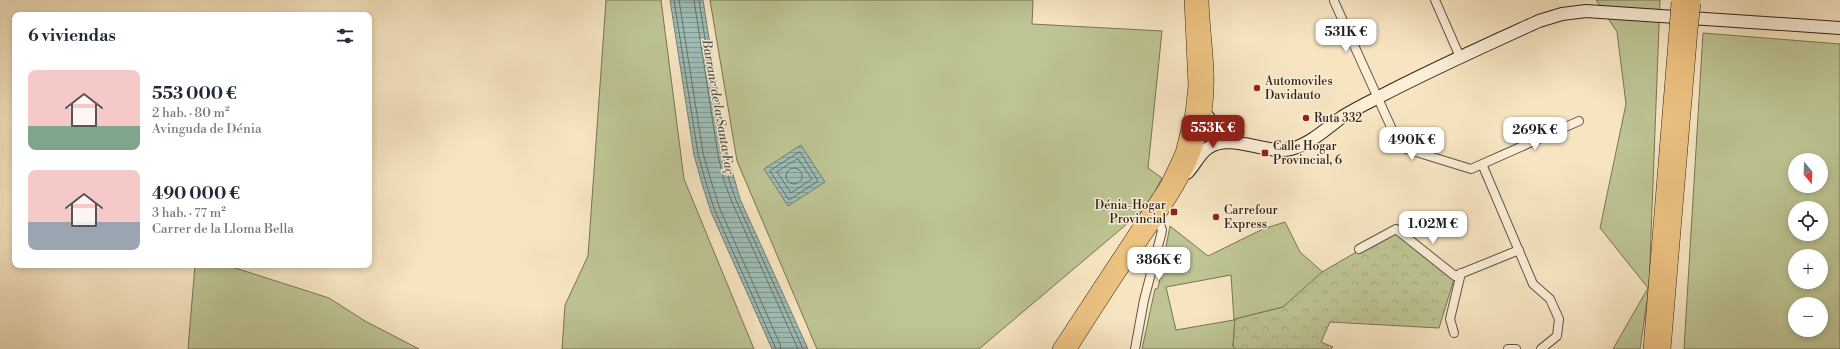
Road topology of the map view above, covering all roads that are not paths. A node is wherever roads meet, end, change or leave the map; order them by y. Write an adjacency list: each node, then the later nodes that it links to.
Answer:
1 (1191, 0): 9 (main road)
2 (1202, 0): 11 (main road)
3 (1436, 0): 8 (street)
4 (1334, 1): 10 (street)
5 (1686, 1): 7 (highway, bridge)
6 (1840, 28): 8 (main road)
7 (1684, 29): 28 (highway); 29 (highway)
8 (1460, 57): 10 (main road)
9 (1194, 59): 13 (main road); 22 (main road)
10 (1377, 98): 14 (main road); 15 (street)
11 (1205, 113): 13 (main road); 14 (main road)
12 (1579, 121): 15 (street)
13 (1201, 132): 14 (main road); 16 (main road)
14 (1238, 144): 16 (main road)
15 (1482, 164): 19 (street)
16 (1182, 178): 17 (main road)
17 (1157, 217): 23 (main road); 24 (street)
18 (1359, 249): 20 (street)
19 (1519, 250): 20 (street); 27 (street)
20 (1461, 273): 21 (street)
21 (1454, 332)
22 (1059, 349)
23 (1070, 349)
24 (1134, 349)
25 (1508, 349): 26 (street)
26 (1516, 349)
27 (1540, 349)
28 (1651, 349)
29 (1663, 349)

